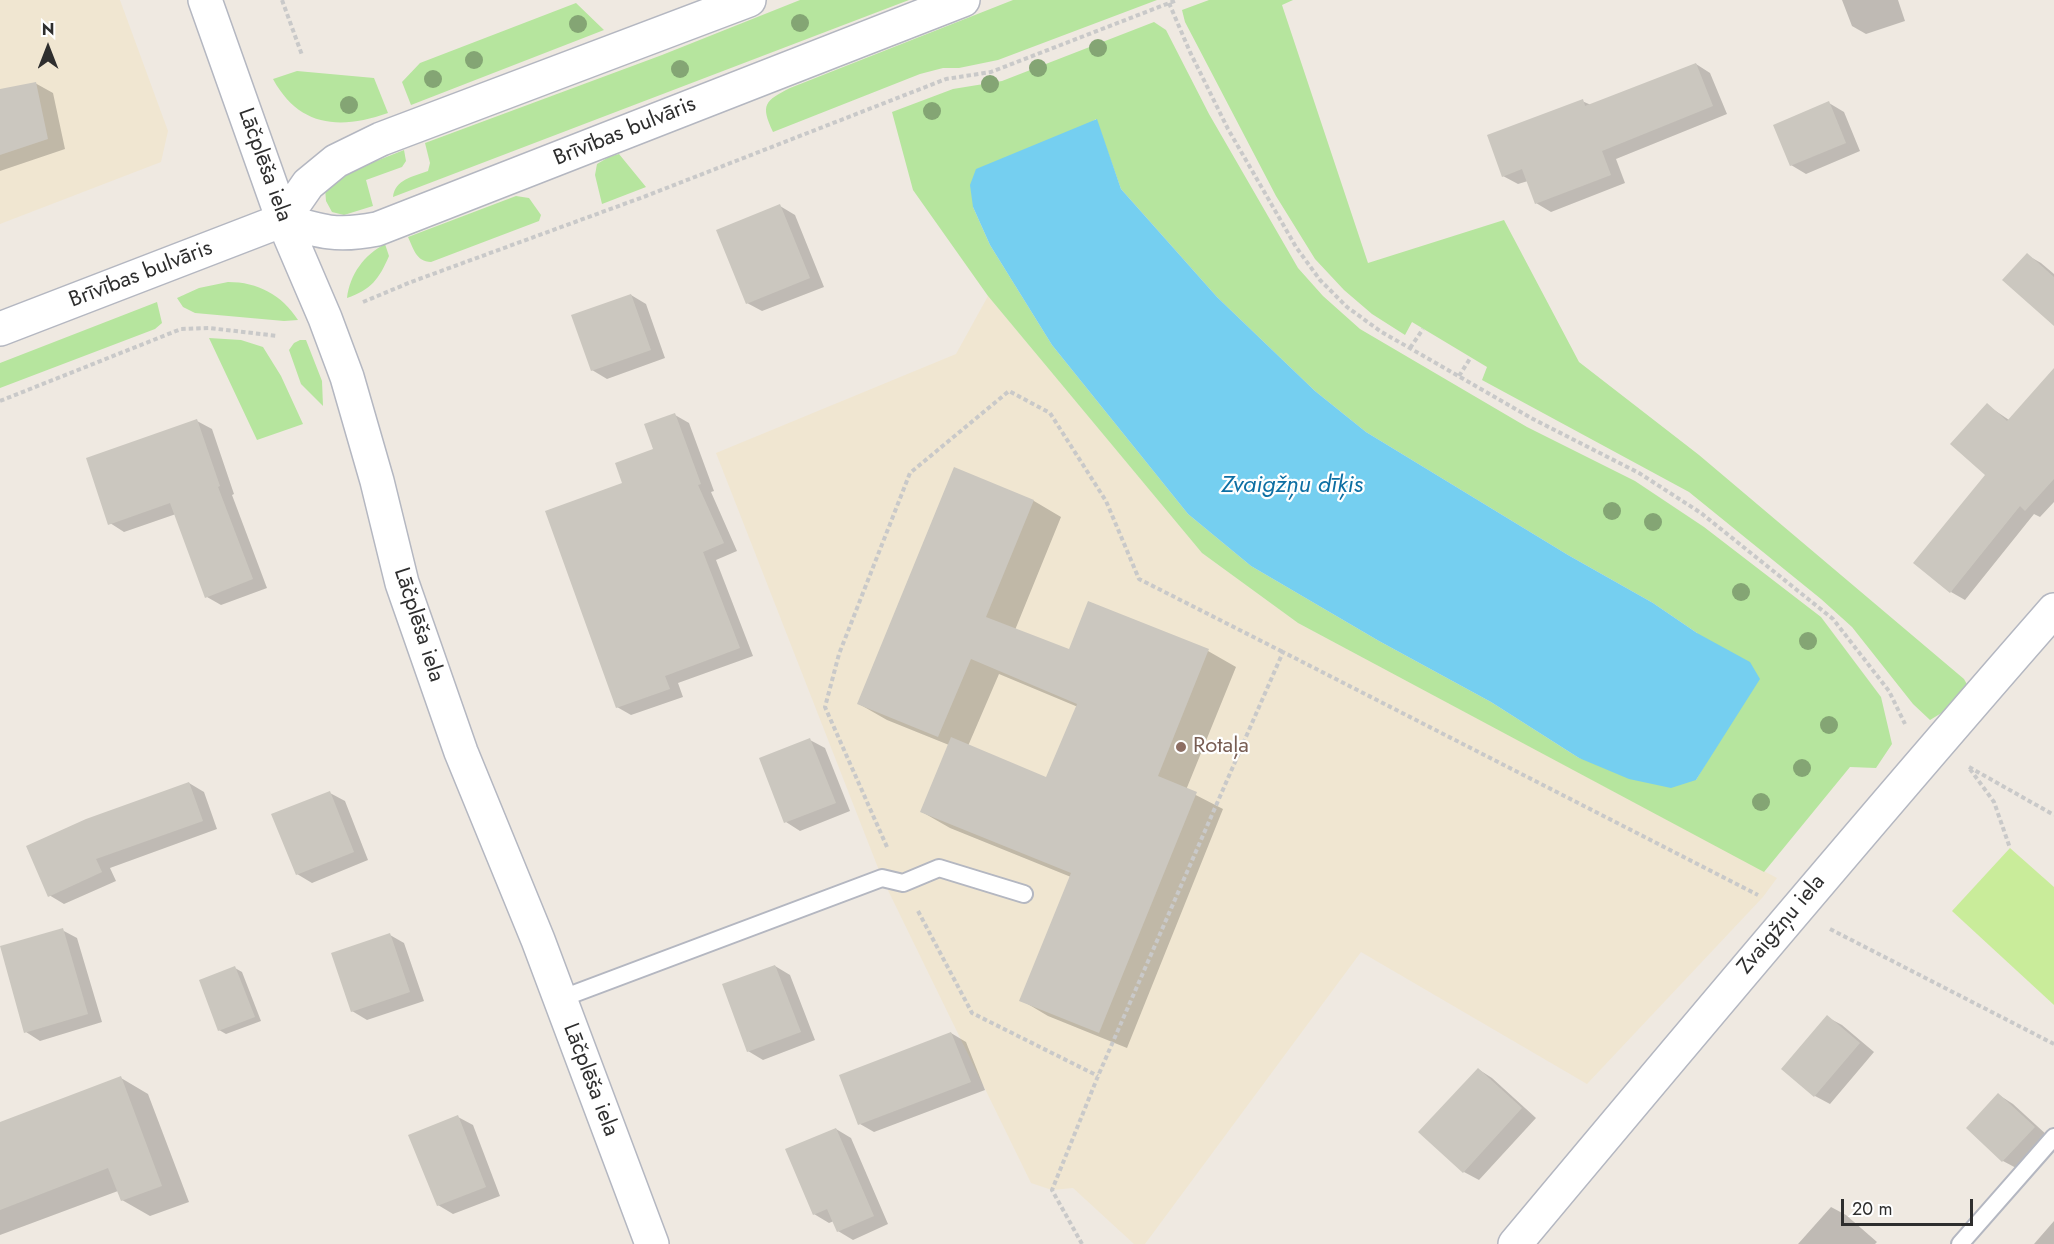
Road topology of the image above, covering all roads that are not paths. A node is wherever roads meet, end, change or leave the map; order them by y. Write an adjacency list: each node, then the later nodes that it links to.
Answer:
1 (205, 0): 4 (street, Lāčplēša iela)
2 (749, 0): 4 (street)
3 (963, 0): 4 (street, Brīvības bulvāris)
4 (283, 220): 5 (street, Brīvības bulvāris); 8 (street, Lāčplēša iela)
5 (0, 329)
6 (2054, 610): 11 (street, Zvaigžņu iela)
7 (1024, 894): 8 (lane)
8 (560, 999): 10 (street, Lāčplēša iela)
9 (2054, 1137): 12 (lane)
10 (652, 1244)
11 (1515, 1244)
12 (1960, 1244)

